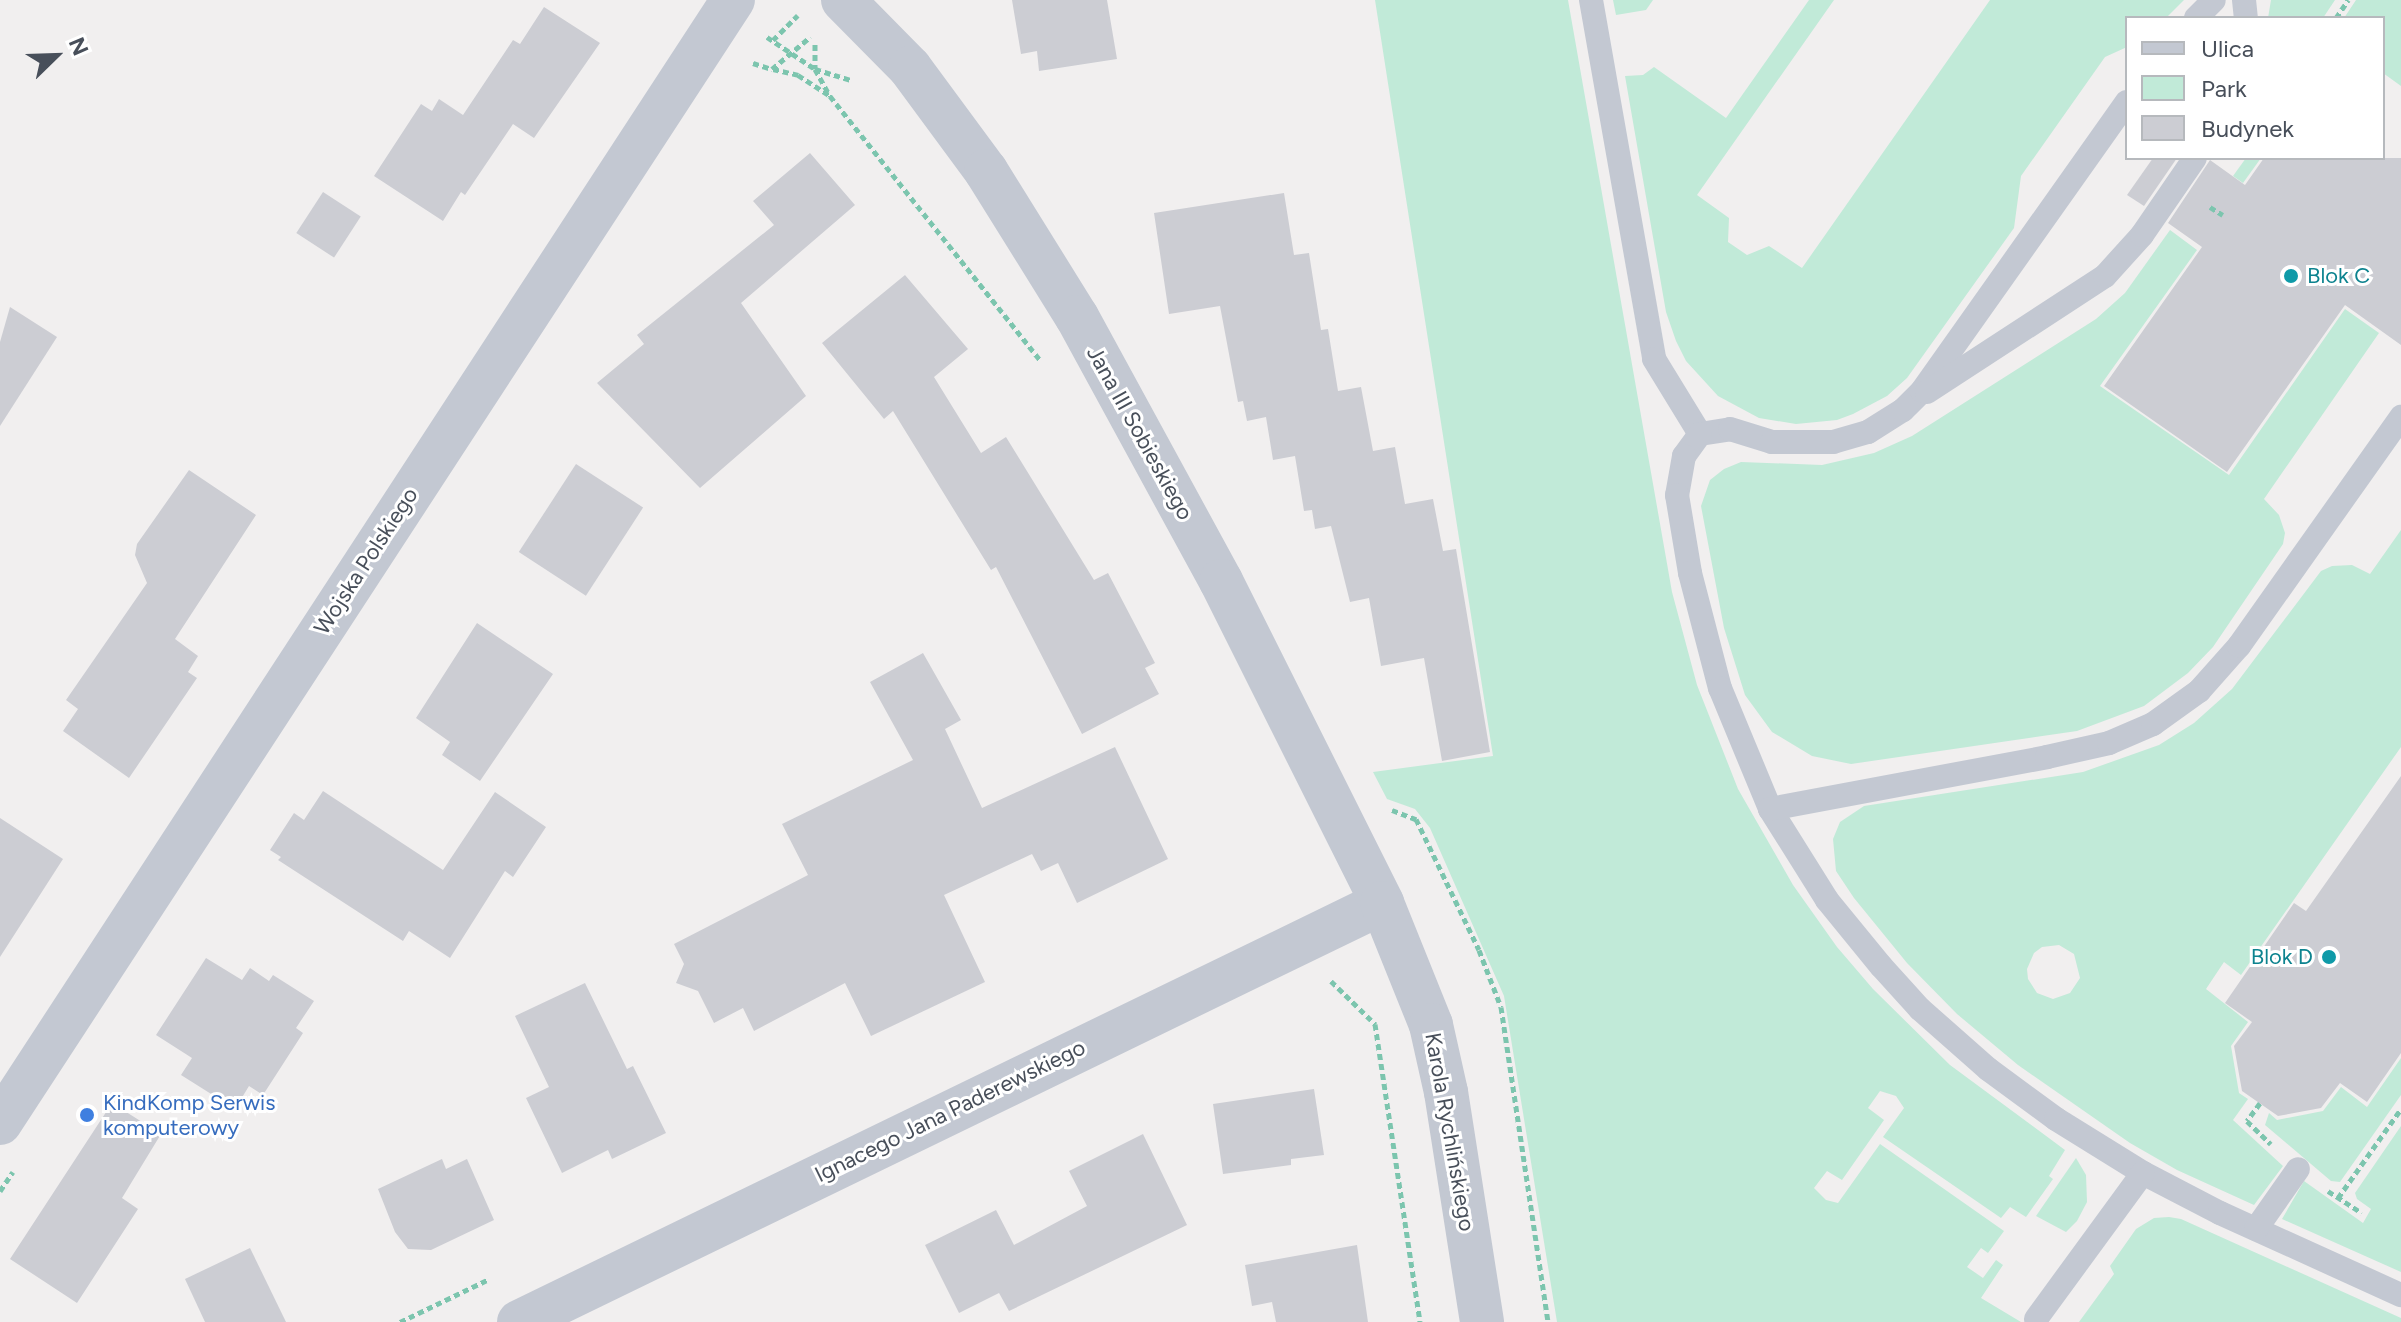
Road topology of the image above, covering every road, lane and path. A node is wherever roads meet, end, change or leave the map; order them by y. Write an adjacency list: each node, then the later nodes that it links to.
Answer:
1 (733, 0): 19 (street, Wojska Polskiego)
2 (1591, 0): 14 (lane)
3 (2214, 0): 5 (lane)
4 (820, 14): 6 (path); 8 (path); 16 (street, Jana III Sobieskiego)
5 (2198, 16)
6 (773, 40)
7 (742, 56): 8 (path)
8 (772, 69): 9 (path)
9 (830, 96)
10 (2125, 105): 12 (lane)
11 (2194, 160): 12 (lane)
12 (1915, 399): 14 (lane)
13 (2401, 417): 15 (lane)
14 (1700, 434): 15 (lane)
15 (1770, 809): 21 (lane)
16 (1382, 903): 17 (street, Ignacego Jana Paderewskiego); 28 (street, Karola Rychlińskiego)
17 (1311, 935): 26 (street, Ignacego Jana Paderewskiego); 27 (path)
18 (2401, 1109): 22 (path)
19 (0, 1123)
20 (2298, 1169): 23 (lane)
21 (2143, 1173): 23 (lane); 25 (lane)
22 (2338, 1198)
23 (2256, 1229): 24 (lane)
24 (2401, 1295)
25 (2036, 1319)
26 (519, 1322)
27 (1420, 1322)
28 (1482, 1322)

